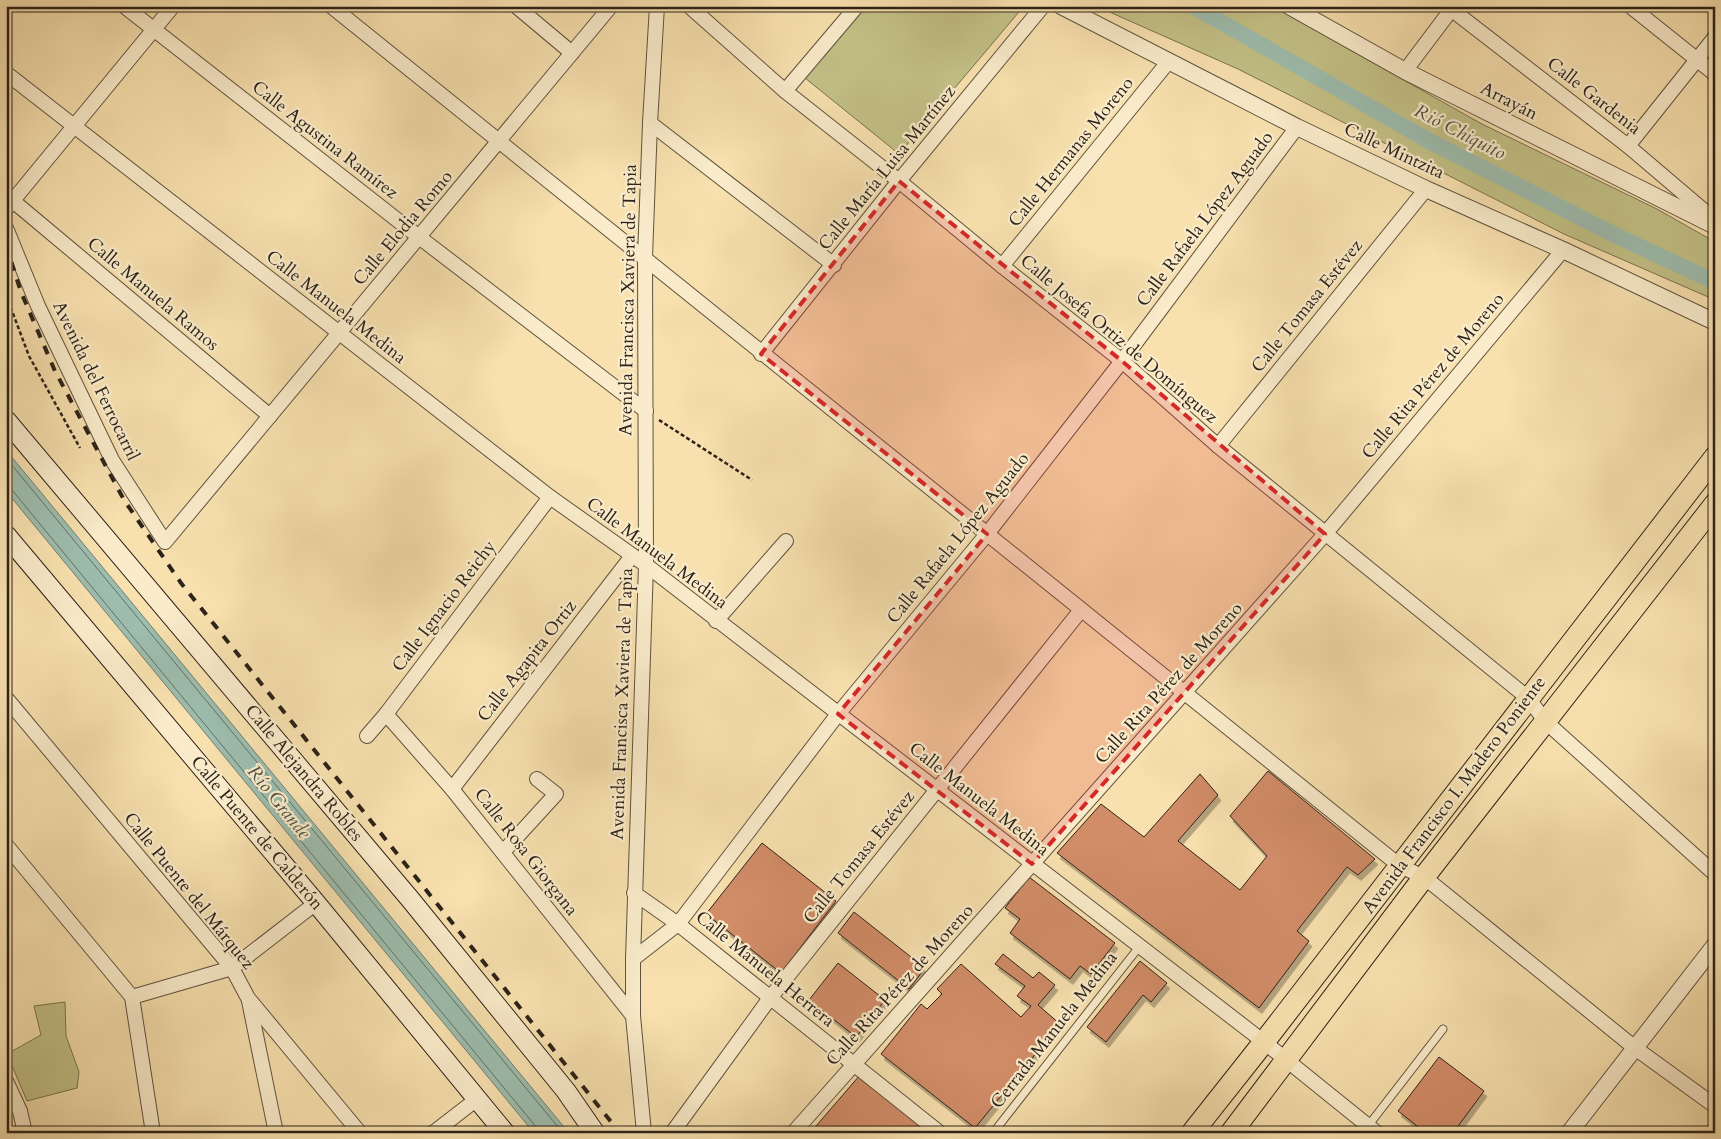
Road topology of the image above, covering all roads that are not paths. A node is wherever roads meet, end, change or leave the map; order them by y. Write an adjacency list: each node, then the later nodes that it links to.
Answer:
1 (124, 6): 14 (street, Calle Agustina Ramírez)
2 (173, 6): 14 (street)
3 (331, 6): 26 (street)
4 (516, 6): 16 (street)
5 (611, 6): 16 (street, Calle Elodia Romo)
6 (657, 6): 23 (street, Avenida Francisca Xaviera de Tapia)
7 (689, 6): 22 (street, Calle Josefa Ortiz de Domínguez)
8 (857, 6): 22 (street)
9 (1043, 6): 28 (street, Calle María Luisa Martínez)
10 (1061, 6): 18 (street, Calle Mintzita)
11 (1288, 6): 19 (street, Arrayán)
12 (1630, 6): 17 (street)
13 (1451, 7): 19 (street); 27 (street, Calle Gardenia)
14 (154, 30): 24 (street); 34 (street, Calle Agustina Ramírez)
15 (1715, 37): 17 (street)
16 (572, 53): 26 (street, Calle Elodia Romo)
17 (1697, 59): 21 (street); 27 (street)
18 (1169, 61): 25 (street, Calle Mintzita); 38 (street, Calle Hermanas Moreno)
19 (1405, 71): 32 (street, Arrayán)
20 (6, 73): 24 (street, Calle Manuela Medina)
21 (1715, 74)
22 (785, 91): 28 (street, Calle Josefa Ortiz de Domínguez)
23 (650, 123): 36 (street, Avenida Francisca Xaviera de Tapia); 37 (street)
24 (74, 126): 30 (street); 40 (street, Calle Manuela Medina)
25 (1297, 127): 29 (street, Calle Mintzita); 42 (street, Calle Rafaela López Aguado)
26 (498, 142): 34 (street, Calle Elodia Romo); 36 (street)
27 (1628, 146): 31 (street, Calle Gardenia)
28 (900, 181): 37 (street, Calle María Luisa Martínez); 38 (street, Calle Josefa Ortiz de Domínguez)
29 (1426, 189): 35 (street, Calle Mintzita); 46 (street, Calle Tomasa Estévez)
30 (10, 205): 44 (street, Calle Manuela Ramos)
31 (1715, 220)
32 (1715, 226)
33 (6, 228): 54 (street, Avenida del Ferrocarril)
34 (419, 237): 40 (street, Calle Elodia Romo); 43 (street, Calle Agustina Ramírez)
35 (1563, 250): 39 (street, Calle Mintzita); 51 (street, Calle Rita Pérez de Moreno)
36 (644, 257): 41 (street); 43 (street, Avenida Francisca Xaviera de Tapia)
37 (834, 265): 41 (street, Calle María Luisa Martínez)
38 (1002, 266): 42 (street, Calle Josefa Ortiz de Domínguez)
39 (1715, 322)
40 (339, 333): 44 (street, Calle Elodia Romo); 48 (street, Calle Manuela Medina)
41 (761, 354): 50 (street)
42 (1122, 361): 46 (street, Calle Josefa Ortiz de Domínguez); 50 (street, Calle Rafaela López Aguado)
43 (646, 411): 56 (street, Avenida Francisca Xaviera de Tapia)
44 (270, 416): 54 (street, Calle Elodia Romo)
45 (6, 420): 102 (main road, Calle Alejandra Robles)
46 (1218, 446): 51 (street, Calle Josefa Ortiz de Domínguez)
47 (1715, 458): 61 (main road, Avenida Francisco I. Madero Poniente)
48 (550, 497): 55 (street, Calle Manuela Medina); 62 (street, Calle Ignacio Reichy)
49 (1715, 504): 64 (main road, Avenida Francisco I. Madero Poniente)
50 (987, 534): 57 (street); 63 (street, Calle Rafaela López Aguado)
51 (1325, 534): 59 (street, Calle Rita Pérez de Moreno); 61 (street, Calle Josefa Ortiz de Domínguez)
52 (6, 535): 76 (main road, Calle Puente de Calderón)
53 (786, 541): 58 (street)
54 (166, 542)
55 (632, 556): 56 (street, Calle Manuela Medina); 67 (street, Calle Agapita Ortiz)
56 (646, 565): 58 (street, Calle Manuela Medina); 75 (street, Avenida Francisca Xaviera de Tapia)
57 (1081, 610): 59 (street); 68 (street, Calle Tomasa Estévez)
58 (716, 621): 63 (street, Calle Manuela Medina)
59 (1185, 693): 71 (street, Calle Rita Pérez de Moreno); 72 (street)
60 (6, 698): 81 (street, Calle Puente del Márquez)
61 (1528, 698): 64 (street, Calle Josefa Ortiz de Domínguez); 72 (main road, Avenida Francisco I. Madero Poniente)
62 (386, 714): 65 (street, Calle Ignacio Reichy); 67 (street, Calle Rosa Giorgana)
63 (838, 714): 68 (street, Calle Manuela Medina); 77 (street, Calle Rafaela López Aguado)
64 (1546, 722): 73 (street, Calle Josefa Ortiz de Domínguez); 74 (main road, Avenida Francisco I. Madero Poniente)
65 (367, 736)
66 (537, 779): 70 (street)
67 (452, 789): 70 (street, Calle Rosa Giorgana)
68 (936, 790): 71 (street, Calle Manuela Medina); 84 (street, Calle Tomasa Estévez)
69 (6, 845): 82 (street)
70 (503, 852): 85 (street, Calle Rosa Giorgana)
71 (1032, 864): 79 (street, Calle Manuela Medina); 90 (street, Calle Rita Pérez de Moreno)
72 (1400, 866): 74 (street); 87 (main road, Avenida Francisco I. Madero Poniente)
73 (1715, 874)
74 (1424, 877): 88 (street); 89 (main road, Avenida Francisco I. Madero Poniente)
75 (634, 893): 77 (street, Calle Manuela Herrera); 80 (street, Avenida Francisca Xaviera de Tapia)
76 (316, 903): 81 (street); 92 (main road, Calle Puente de Calderón)
77 (678, 924): 80 (street, Calle Rafaela López Aguado); 84 (street, Calle Manuela Herrera)
78 (1715, 946): 88 (street)
79 (1139, 947): 87 (street, Calle Manuela Medina); 107 (lane, Cerrada Manuela Medina)
80 (633, 959): 85 (street, Avenida Francisca Xaviera de Tapia)
81 (232, 968): 82 (street); 83 (street, Calle Puente del Márquez)
82 (132, 997): 97 (street)
83 (248, 998): 98 (street); 99 (street, Calle Puente del Márquez)
84 (770, 998): 90 (street, Calle Manuela Herrera); 104 (street, Calle Tomasa Estévez)
85 (632, 1016): 103 (street, Avenida Francisca Xaviera de Tapia)
86 (1443, 1029): 94 (lane)
87 (1264, 1042): 89 (street, Calle Manuela Medina); 108 (main road, Avenida Francisco I. Madero Poniente)
88 (1635, 1048): 93 (street); 110 (street)
89 (1286, 1062): 94 (street, Calle Manuela Medina); 109 (main road, Avenida Francisco I. Madero Poniente)
90 (854, 1064): 105 (street, Calle Rita Pérez de Moreno); 106 (street, Calle Manuela Herrera)
91 (6, 1081): 96 (street)
92 (477, 1099): 100 (street); 101 (main road, Calle Puente de Calderón)
93 (1715, 1106)
94 (1373, 1129)
95 (1715, 1129): 111 (street)
96 (25, 1133)
97 (153, 1133)
98 (276, 1133)
99 (360, 1133)
100 (433, 1133)
101 (505, 1133)
102 (595, 1133)
103 (644, 1133)
104 (672, 1133)
105 (793, 1133)
106 (940, 1133)
107 (993, 1133)
108 (1192, 1133)
109 (1231, 1133)
110 (1569, 1133)
111 (1712, 1133)

